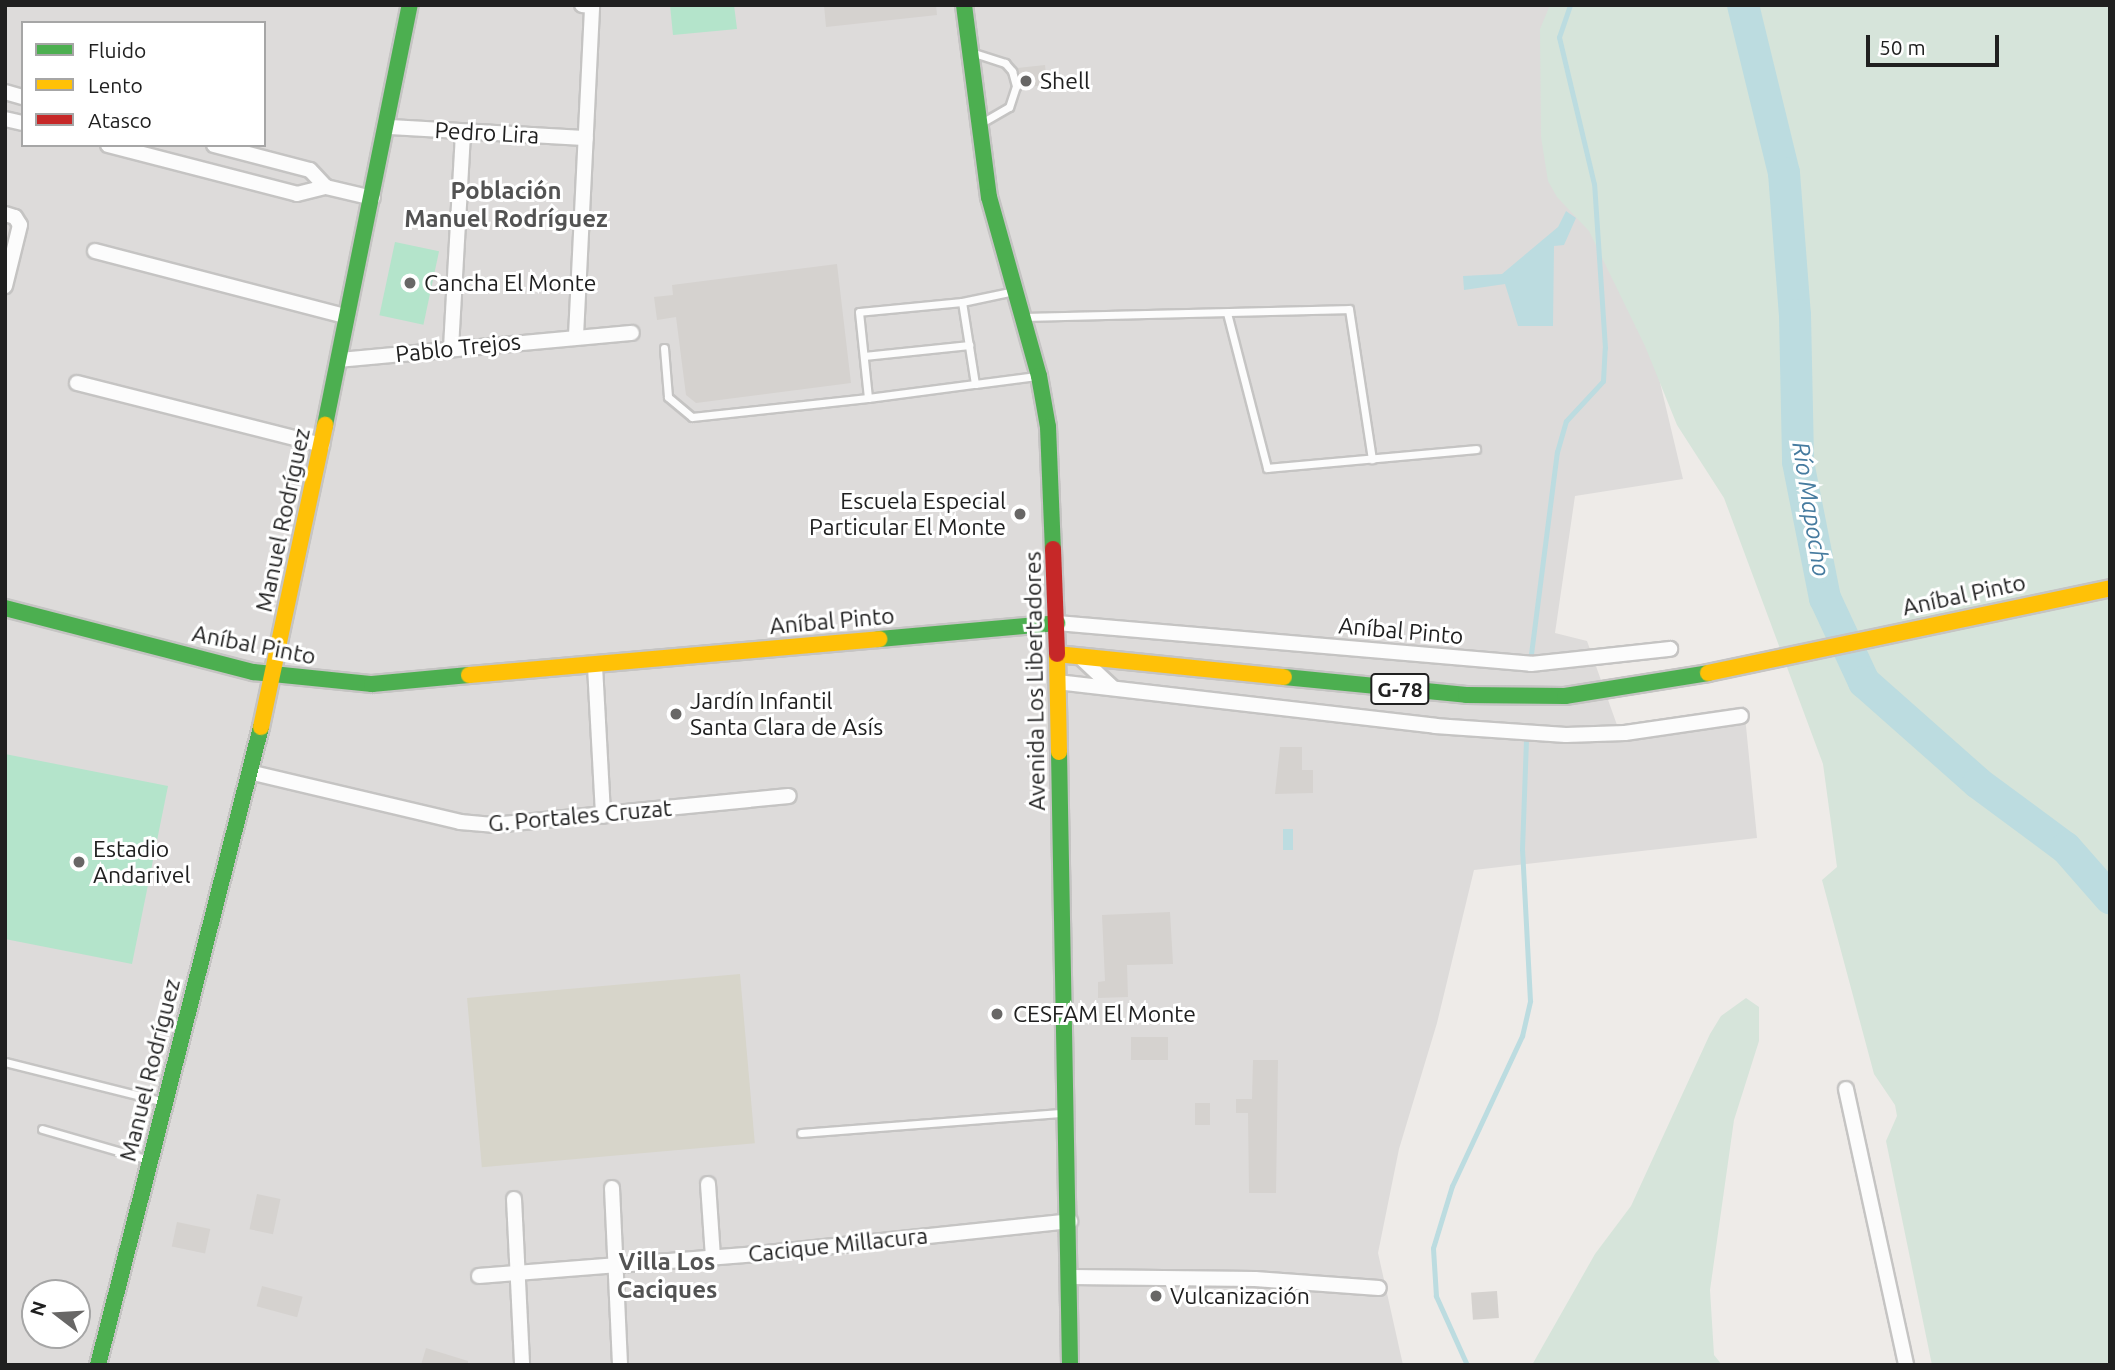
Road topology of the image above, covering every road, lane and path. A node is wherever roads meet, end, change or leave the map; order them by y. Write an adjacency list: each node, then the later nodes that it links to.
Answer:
1 (410, 5): 7 (street, Manuel Rodríguez)
2 (582, 5): 4 (street)
3 (964, 5): 5 (street, Avenida Los Libertadores)
4 (592, 6): 9 (street)
5 (969, 51): 6 (street, Avenida Los Libertadores); 6 (lane)
6 (977, 125): 17 (street, Avenida Los Libertadores)
7 (388, 127): 8 (street, Pedro Lira); 13 (street, Manuel Rodríguez)
8 (463, 132): 9 (street, Pedro Lira); 25 (street)
9 (586, 138): 23 (street)
10 (116, 147): 12 (street)
11 (222, 147): 12 (street)
12 (326, 187): 13 (street)
13 (373, 198): 20 (street, Manuel Rodríguez)
14 (5, 214): 16 (street)
15 (95, 251): 20 (street)
16 (5, 286)
17 (1015, 291): 18 (lane); 21 (street, Avenida Los Libertadores)
18 (962, 302): 24 (lane); 27 (lane)
19 (1227, 313): 21 (lane); 35 (lane); 35 (lane)
20 (348, 317): 28 (street, Manuel Rodríguez)
21 (1023, 317): 29 (street, Avenida Los Libertadores)
22 (632, 333): 23 (street, Pablo Trejos)
23 (576, 336): 25 (street, Pablo Trejos)
24 (969, 345): 27 (lane); 31 (lane)
25 (451, 348): 28 (street, Pablo Trejos)
26 (664, 348): 32 (lane)
27 (863, 356): 32 (lane)
28 (339, 360): 33 (street, Manuel Rodríguez)
29 (1039, 376): 31 (lane); 38 (street, Avenida Los Libertadores)
30 (77, 383): 33 (street)
31 (975, 384): 32 (lane)
32 (868, 398)
33 (322, 445): 43 (street, Manuel Rodríguez)
34 (1476, 449): 35 (lane)
35 (1372, 458)
36 (2110, 588): 41 (street, Aníbal Pinto / G-78)
37 (5, 608): 43 (street, Aníbal Pinto)
38 (1056, 623): 39 (street, Aníbal Pinto); 40 (street, Avenida Los Libertadores); 42 (street, Aníbal Pinto)
39 (1670, 649)
40 (1057, 654): 41 (street, Aníbal Pinto / G-78); 44 (street, Avenida Los Libertadores)
41 (1079, 656): 45 (street)
42 (595, 666): 43 (street, Aníbal Pinto); 49 (street)
43 (274, 676): 47 (street, Manuel Rodríguez)
44 (1058, 682): 45 (street); 53 (street, Avenida Los Libertadores)
45 (1113, 688): 46 (street)
46 (1741, 716)
47 (249, 772): 49 (street, G. Portales Cruzat); 52 (street, Manuel Rodríguez)
48 (789, 796): 49 (street, G. Portales Cruzat)
49 (603, 816)
50 (5, 1062): 52 (lane)
51 (1846, 1089): 71 (street)
52 (165, 1102): 56 (street, Manuel Rodríguez)
53 (1068, 1112): 55 (lane); 60 (street, Avenida Los Libertadores)
54 (42, 1129): 56 (lane)
55 (801, 1133)
56 (150, 1160): 67 (street, Manuel Rodríguez)
57 (708, 1184): 61 (street)
58 (612, 1188): 62 (street)
59 (514, 1199): 63 (street)
60 (1070, 1221): 61 (street, Cacique Millacura); 65 (street, Avenida Los Libertadores)
61 (713, 1258): 62 (street, Cacique Millacura)
62 (615, 1265): 63 (street, Cacique Millacura); 69 (street)
63 (517, 1273): 64 (street, Cacique Millacura); 68 (street)
64 (479, 1276)
65 (1071, 1277): 66 (street); 70 (street, Avenida Los Libertadores)
66 (1379, 1288)
67 (98, 1365)
68 (522, 1365)
69 (620, 1365)
70 (1070, 1365)
71 (1906, 1365)

